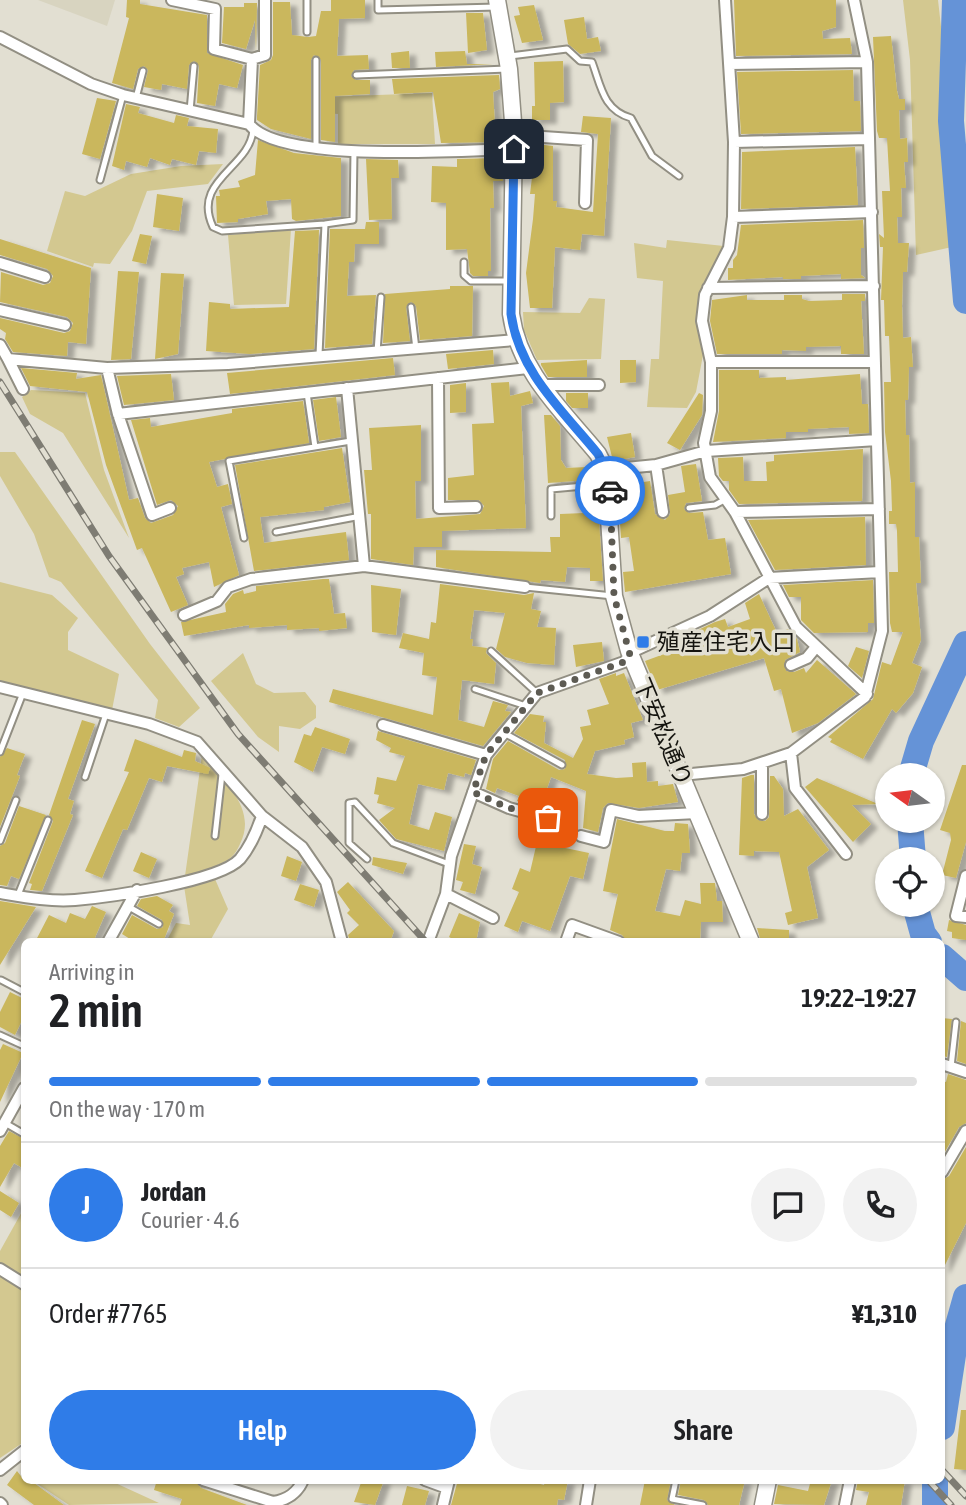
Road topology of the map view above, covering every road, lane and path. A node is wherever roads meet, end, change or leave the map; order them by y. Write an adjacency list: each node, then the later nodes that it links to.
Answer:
1 (172, 0): 7 (street)
2 (265, 0): 11 (street)
3 (307, 0): 9 (lane)
4 (378, 0): 8 (lane)
5 (725, 0): 15 (street)
6 (854, 0): 13 (street)
7 (195, 1): 11 (street)
8 (497, 4): 14 (street)
9 (307, 32)
10 (0, 37): 19 (street)
11 (252, 59): 22 (street)
12 (316, 60): 26 (lane)
13 (867, 62): 15 (street); 23 (street)
14 (508, 63): 18 (lane); 24 (street); 28 (lane)
15 (729, 64): 25 (street)
16 (194, 66): 21 (lane)
17 (143, 71): 20 (lane)
18 (356, 75)
19 (123, 95): 20 (street); 29 (lane)
20 (136, 98): 21 (street)
21 (190, 111): 22 (street)
22 (251, 127): 26 (street); 33 (lane)
23 (869, 139): 25 (street); 31 (street)
24 (514, 142): 27 (street); 30 (street); 37 (street)
25 (734, 142): 32 (street)
26 (316, 148): 27 (street)
27 (354, 151): 33 (lane)
28 (679, 176)
29 (100, 180)
30 (585, 203)
31 (872, 212): 32 (street); 38 (street)
32 (733, 217): 39 (street)
33 (325, 224): 48 (lane)
34 (464, 262): 37 (lane)
35 (0, 263): 36 (street)
36 (45, 277)
37 (512, 281): 44 (street)
38 (874, 286): 39 (street); 51 (street)
39 (708, 288): 50 (street)
40 (381, 297): 47 (lane)
41 (411, 307): 46 (lane)
42 (0, 310): 43 (street)
43 (65, 325)
44 (514, 340): 46 (street); 53 (street)
45 (0, 345): 49 (street)
46 (416, 349): 47 (street)
47 (377, 352): 48 (street)
48 (318, 357): 52 (street)
49 (8, 359): 52 (street); 58 (street)
50 (711, 362): 51 (street); 64 (street)
51 (875, 362): 61 (street)
52 (107, 368): 60 (street)
53 (528, 368): 54 (street); 55 (street)
54 (438, 378): 57 (street); 68 (street)
55 (541, 385): 56 (street); 66 (street)
56 (599, 385)
57 (347, 388): 59 (street); 62 (street)
58 (23, 389)
59 (307, 393): 60 (street); 63 (lane)
60 (118, 414): 69 (street)
61 (877, 440): 64 (street); 71 (street)
62 (354, 441): 63 (lane); 74 (street)
63 (314, 447): 77 (lane)
64 (706, 451): 65 (street); 67 (street)
65 (656, 465): 66 (street); 72 (street)
66 (608, 477): 75 (lane); 82 (street, 下安松通り)
67 (726, 499): 70 (lane); 73 (street)
68 (477, 507)
69 (170, 508)
70 (688, 508)
71 (879, 509): 73 (street); 79 (street)
72 (663, 512)
73 (735, 512): 80 (street)
74 (360, 516): 76 (lane); 78 (street)
75 (551, 516)
76 (276, 532)
77 (244, 538)
78 (363, 566): 81 (street); 83 (street)
79 (880, 572): 80 (street); 92 (street)
80 (769, 578): 84 (street); 86 (street)
81 (525, 587): 82 (lane)
82 (614, 596): 86 (street, 下安松通り)
83 (184, 615)
84 (816, 647): 87 (street); 92 (street)
85 (491, 651): 91 (lane)
86 (630, 655): 91 (street); 103 (street, 下安松通り)
87 (791, 665)
88 (0, 687): 90 (street)
89 (475, 689): 93 (lane)
90 (23, 693): 94 (street); 97 (lane)
91 (537, 693): 93 (street)
92 (867, 694): 98 (street)
93 (526, 706): 96 (street)
94 (106, 714): 102 (street); 104 (lane)
95 (383, 725): 99 (street)
96 (504, 733): 99 (street); 101 (lane)
97 (0, 752)
98 (791, 753): 100 (street); 115 (street)
99 (486, 755): 105 (street)
100 (762, 763): 103 (street); 108 (street)
101 (562, 765)
102 (222, 771): 109 (street); 112 (lane)
103 (681, 775): 107 (street, 下安松通り)
104 (85, 777)
105 (473, 792): 111 (street); 117 (street)
106 (16, 800): 114 (lane)
107 (697, 813): 113 (street); 132 (street, 下安松通り)
108 (762, 814)
109 (262, 816): 119 (street); 128 (street)
110 (48, 820): 122 (lane)
111 (567, 824)
112 (215, 836)
113 (581, 836)
114 (0, 841)
115 (846, 854)
116 (366, 859): 117 (lane)
117 (449, 864): 121 (street)
118 (966, 876): 124 (street)
119 (137, 890): 122 (street); 123 (street)
120 (0, 892): 122 (street)
121 (446, 894): 125 (street); 129 (street)
122 (18, 896)
123 (128, 906): 126 (lane); 127 (street)
124 (966, 917)
125 (494, 918)
126 (159, 924)
127 (110, 938)
128 (341, 938)
129 (430, 938)
130 (567, 938): 131 (street)
131 (608, 938)
132 (748, 938)
133 (1, 980): 134 (lane)
134 (21, 990)
135 (956, 1022): 138 (lane)
136 (0, 1035): 137 (lane)
137 (21, 1045)
138 (946, 1066): 139 (street)
139 (966, 1072)
140 (21, 1092): 141 (street)
141 (4, 1118): 143 (lane)
142 (966, 1131): 144 (street)
143 (21, 1132)
144 (945, 1167)
145 (0, 1269): 146 (street)
146 (21, 1282)
147 (21, 1453): 148 (street)
148 (0, 1470)
149 (216, 1484): 150 (street)
150 (301, 1484)
151 (448, 1484): 156 (street)
152 (589, 1484): 157 (street)
153 (675, 1484): 158 (lane)
154 (767, 1484): 159 (street)
155 (849, 1484): 160 (street)
156 (443, 1505)
157 (586, 1505)
158 (703, 1505)
159 (762, 1505)
160 (845, 1505)

